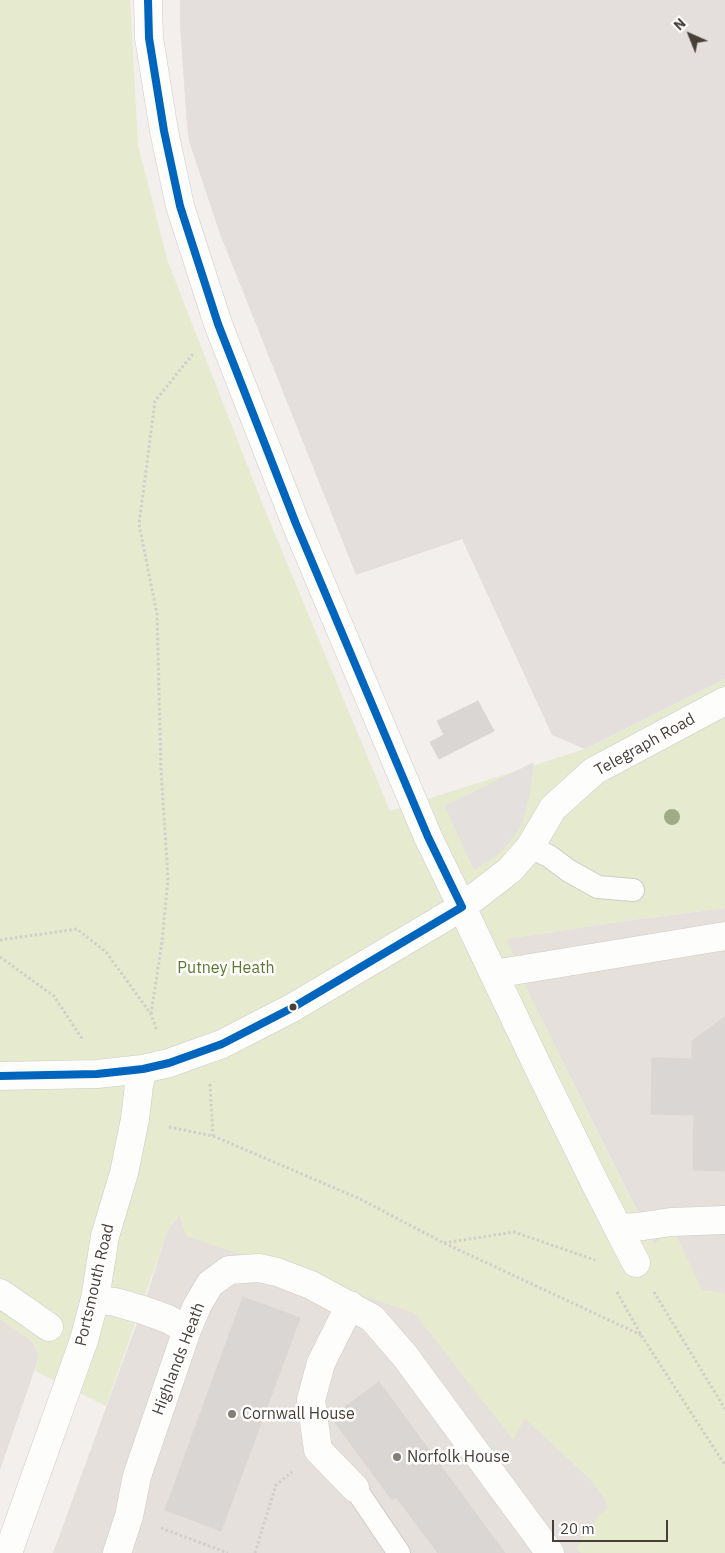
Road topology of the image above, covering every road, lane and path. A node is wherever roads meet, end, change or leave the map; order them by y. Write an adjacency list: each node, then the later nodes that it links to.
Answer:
1 (148, 0): 2 (street)
2 (218, 324): 6 (street); 11 (path)
3 (725, 702): 4 (street, Telegraph Road)
4 (530, 847): 5 (lane); 6 (street, Telegraph Road)
5 (632, 890)
6 (462, 907): 10 (street); 12 (street, Telegraph Road)
7 (725, 936): 10 (street)
8 (0, 940): 11 (path)
9 (0, 957): 14 (path)
10 (494, 974): 19 (street)
11 (151, 1014): 13 (path)
12 (208, 1049): 13 (street, Telegraph Road); 17 (path)
13 (156, 1066): 14 (street, Telegraph Road); 16 (street, Portsmouth Road)
14 (97, 1074): 15 (street, Telegraph Road)
15 (0, 1076)
16 (135, 1119): 17 (path); 25 (street, Portsmouth Road)
17 (213, 1136): 20 (path)
18 (725, 1220): 19 (street)
19 (618, 1228): 22 (street)
20 (444, 1243): 21 (path); 29 (path)
21 (598, 1254)
22 (636, 1263): 30 (path)
23 (614, 1287): 29 (path)
24 (0, 1293): 27 (street)
25 (95, 1299): 28 (street); 35 (street, Portsmouth Road)
26 (350, 1306): 28 (street, Highlands Heath); 31 (street); 40 (street, Highlands Heath)
27 (48, 1327)
28 (186, 1330): 34 (street, Highlands Heath)
29 (640, 1335): 32 (path)
30 (725, 1409)
31 (318, 1450): 33 (street); 38 (path)
32 (725, 1465)
33 (355, 1488): 39 (lane)
34 (129, 1516): 36 (street, Highlands Heath); 37 (path)
35 (8, 1553)
36 (116, 1553)
37 (228, 1553)
38 (255, 1553)
39 (399, 1553)
40 (550, 1553)

